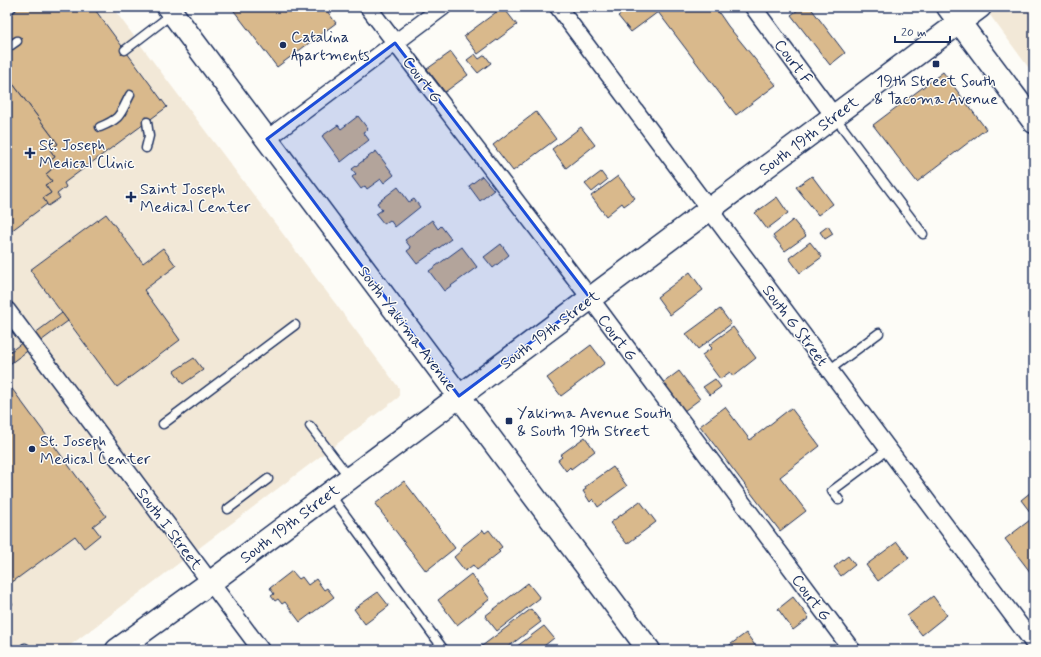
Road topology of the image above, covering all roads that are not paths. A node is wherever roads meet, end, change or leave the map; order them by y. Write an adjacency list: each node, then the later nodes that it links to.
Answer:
1 (368, 7): 9 (street, Court G)
2 (443, 7): 9 (street)
3 (558, 7): 19 (street, South G Street)
4 (753, 7): 13 (street, Court F)
5 (980, 7): 7 (main road, South 19th Street)
6 (170, 10): 11 (lane); 17 (main road, South Yakima Avenue)
7 (954, 15): 13 (main road, South 19th Street); 15 (main road)
8 (17, 41): 10 (lane)
9 (395, 43): 17 (street); 21 (street, Court G)
10 (7, 48)
11 (125, 50)
12 (130, 95): 16 (lane)
13 (834, 116): 19 (main road, South 19th Street); 20 (lane)
14 (147, 122): 18 (lane)
15 (1034, 122)
16 (100, 127)
17 (266, 139): 26 (main road, South Yakima Avenue)
18 (146, 148)
19 (709, 209): 21 (main road, South 19th Street); 25 (street, South G Street)
20 (923, 234)
21 (590, 298): 26 (main road, South 19th Street); 41 (street, Court G)
22 (7, 310): 35 (street, South I Street)
23 (295, 325): 27 (lane)
24 (879, 332): 25 (lane)
25 (829, 370): 29 (street, South G Street)
26 (459, 396): 30 (main road, South 19th Street); 40 (main road, South Yakima Avenue)
27 (163, 424)
28 (310, 426): 30 (lane)
29 (888, 449): 33 (lane); 36 (street, South G Street)
30 (349, 478): 32 (main road, South 19th Street)
31 (268, 479): 34 (lane)
32 (329, 493): 35 (main road, South 19th Street); 39 (lane)
33 (839, 500)
34 (228, 509)
35 (211, 582): 37 (main road, South 19th Street); 38 (street, South I Street)
36 (1034, 644)
37 (117, 650)
38 (261, 650)
39 (444, 650)
40 (649, 650)
41 (852, 650)

